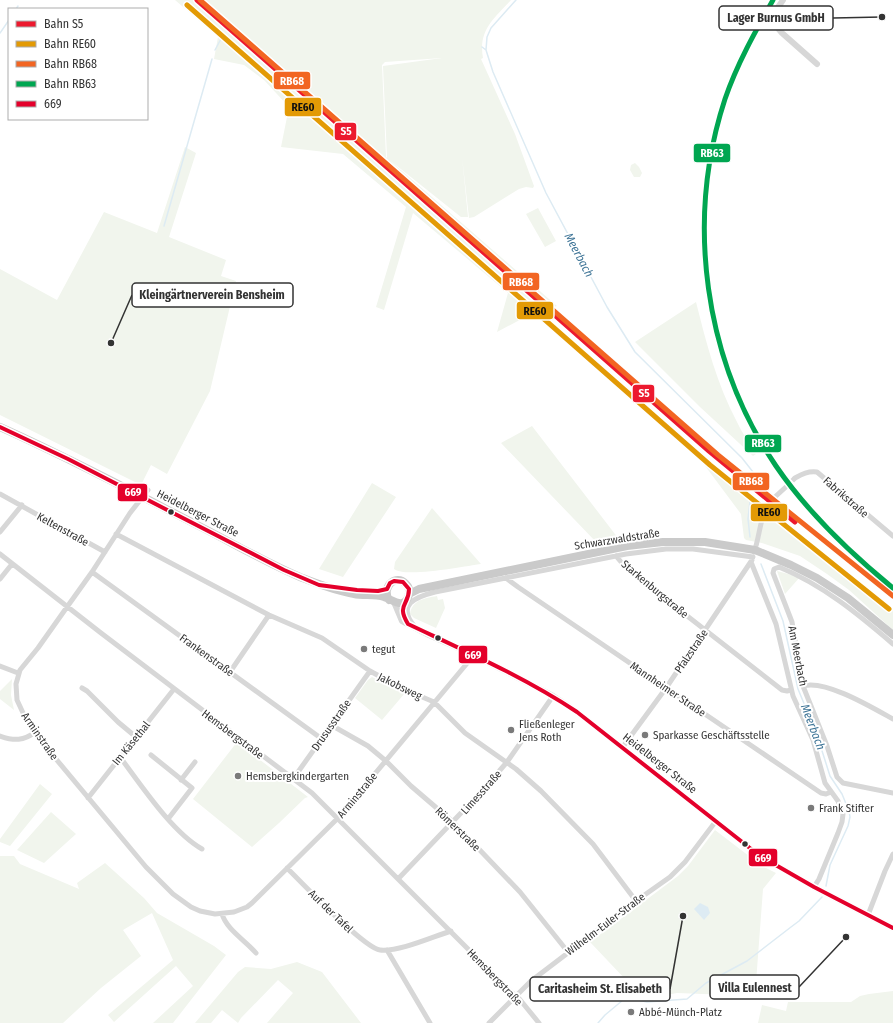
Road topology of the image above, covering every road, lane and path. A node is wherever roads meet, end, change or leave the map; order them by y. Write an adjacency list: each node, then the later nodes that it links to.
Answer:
1 (783, 0): 2 (street)
2 (818, 64)
3 (0, 427): 9 (main road, Heidelberger Straße)
4 (795, 478): 14 (street, Fabrikstraße)
5 (787, 486): 8 (street)
6 (148, 490): 9 (street)
7 (0, 494): 10 (street, Keltenstraße)
8 (776, 496)
9 (143, 497): 13 (street); 23 (main road, Heidelberger Straße)
10 (22, 505): 12 (street); 15 (street, Keltenstraße)
11 (766, 509): 18 (street)
12 (0, 532)
13 (116, 534): 15 (street); 28 (street, Jakobsweg)
14 (893, 536)
15 (105, 552): 20 (street)
16 (0, 554): 19 (street, Hemsbergstraße)
17 (616, 556): 18 (street, Schwarzwaldstraße); 21 (street, Schwarzwaldstraße); 31 (street, Starkenburgstraße)
18 (753, 557): 25 (main road, Schwarzwaldstraße); 31 (street, Pfalzstraße); 32 (main road, Schwarzwaldstraße); 43 (street)
19 (12, 564): 22 (street); 27 (street, Hemsbergstraße)
20 (92, 572): 27 (street); 37 (street, Frankenstraße)
21 (506, 578): 30 (street, Schwarzwaldstraße); 41 (street, Mannheimer Straße)
22 (0, 579)
23 (319, 585): 24 (main road, Heidelberger Straße); 26 (main road, Heidelberger Straße)
24 (387, 589): 25 (main road, Heidelberger Straße); 26 (main road, Heidelberger Straße)
25 (408, 594): 26 (main road, Heidelberger Straße); 29 (street)
26 (391, 601): 29 (street, Heidelberger Straße)
27 (67, 607): 38 (street); 42 (street, Hemsbergstraße)
28 (269, 615): 36 (street, Jakobsweg); 37 (street)
29 (408, 624): 30 (street, Heidelberger Straße)
30 (417, 629): 34 (street, Heidelberger Straße)
31 (705, 630): 41 (street, Pfalzstraße); 43 (street, Starkenburgstraße)
32 (893, 634)
33 (893, 644): 39 (street, Am Meerbach)
34 (474, 655): 44 (street, Heidelberger Straße); 45 (street, Arminstraße)
35 (0, 666): 38 (street)
36 (370, 671): 45 (street, Jakobsweg); 47 (street, Drususstraße)
37 (230, 672): 51 (street, Frankenstraße)
38 (18, 673): 48 (street, Arminstraße)
39 (803, 686): 46 (street); 61 (street, Am Meerbach)
40 (82, 688): 50 (street)
41 (666, 688): 52 (street, Pfalzstraße); 60 (street, Mannheimer Straße)
42 (174, 689): 50 (street, Im Käsethal); 58 (street, Hemsbergstraße)
43 (790, 690): 60 (street)
44 (553, 696): 52 (street, Heidelberger Straße); 57 (street, Limesstraße)
45 (434, 702): 55 (street, Arminstraße); 57 (street, Jakobsweg)
46 (893, 719)
47 (331, 725): 51 (street, Drususstraße); 55 (street, Römerstraße)
48 (36, 732): 49 (street); 62 (street, Arminstraße)
49 (0, 736)
50 (136, 737): 54 (street, Im Käsethal)
51 (322, 739): 58 (street, Drususstraße)
52 (622, 748): 65 (street, Heidelberger Straße)
53 (151, 755): 59 (street)
54 (120, 757): 62 (street, Im Käsethal); 64 (street)
55 (386, 761): 63 (street, Arminstraße); 66 (street, Römerstraße)
56 (195, 762): 59 (street)
57 (507, 762): 66 (street, Limesstraße); 72 (street, Jakobsweg)
58 (293, 779): 63 (street, Hemsbergstraße)
59 (181, 780): 64 (street)
60 (831, 792): 71 (street)
61 (893, 793)
62 (88, 798): 73 (street, Arminstraße)
63 (338, 818): 69 (street, Arminstraße); 70 (street, Hemsbergstraße)
64 (168, 819): 67 (street)
65 (716, 821): 71 (street, Heidelberger Straße); 72 (street, Wilhelm-Euler-Straße)
66 (453, 822): 70 (street, Limesstraße); 78 (street, Römerstraße)
67 (202, 849)
68 (893, 854): 74 (street)
69 (287, 868): 73 (street, Arminstraße); 77 (street, Auf der Tafel)
70 (398, 879): 76 (street, Hemsbergstraße)
71 (814, 887): 74 (street, Heidelberger Straße)
72 (636, 901): 78 (street, Wilhelm-Euler-Straße)
73 (222, 914): 79 (street)
74 (868, 915): 75 (street, Heidelberger Straße)
75 (893, 928)
76 (451, 932): 77 (street); 80 (street, Hemsbergstraße)
77 (387, 950): 81 (street)
78 (568, 952): 80 (street, Wilhelm-Euler-Straße)
79 (256, 953)
80 (517, 996): 82 (street, Wilhelm-Euler-Straße); 83 (street, Hemsbergstraße)
81 (430, 1023)
82 (489, 1023)
83 (539, 1023)

